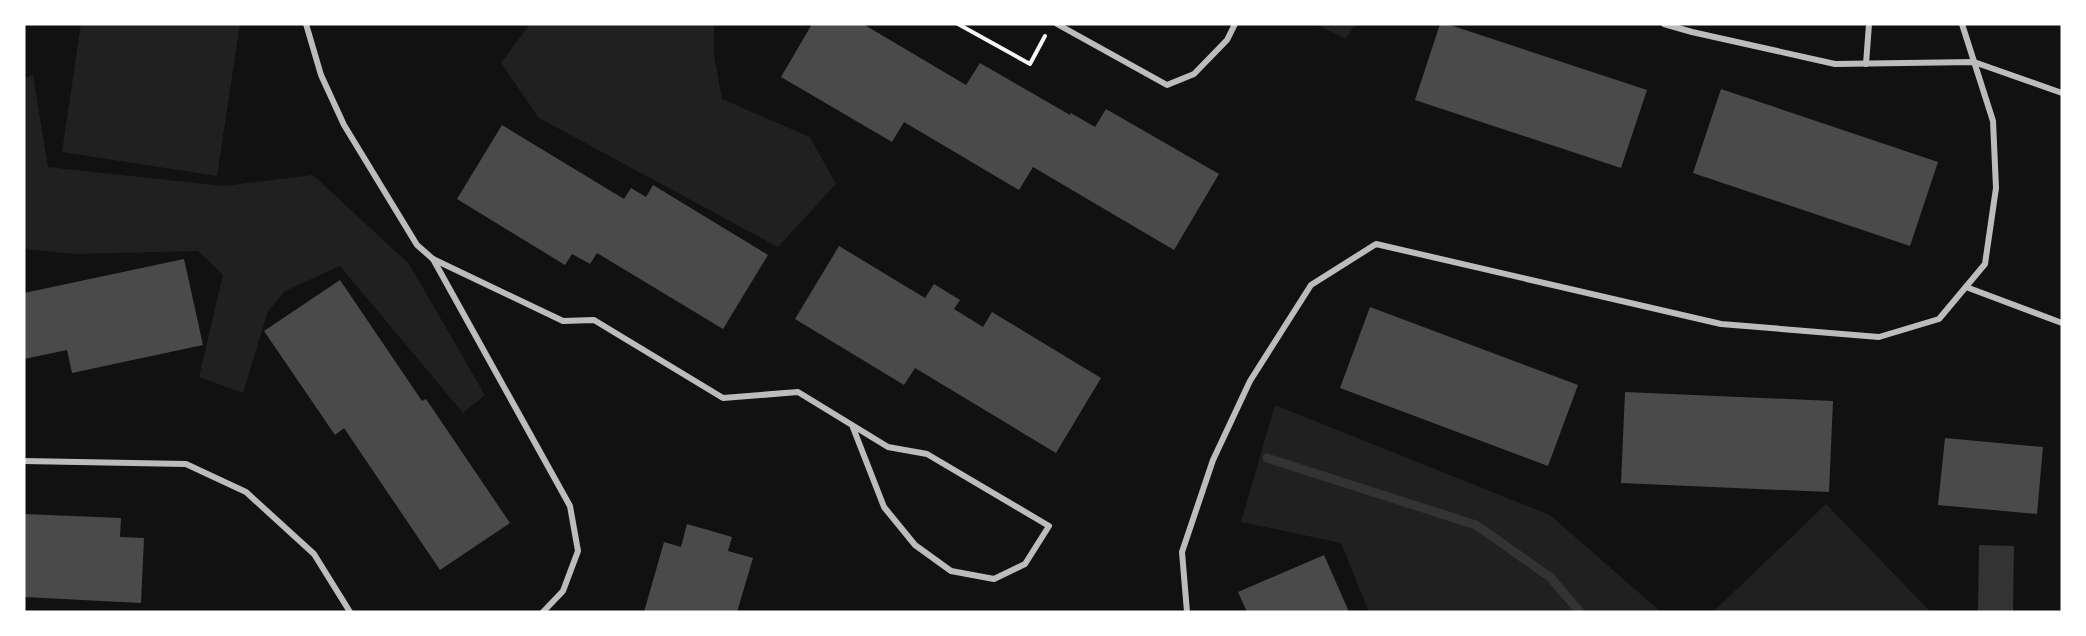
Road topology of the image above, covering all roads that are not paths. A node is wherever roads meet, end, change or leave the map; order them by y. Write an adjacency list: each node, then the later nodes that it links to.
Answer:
1 (306, 24): 10 (street)
2 (1058, 24): 3 (street)
3 (1234, 24)
4 (1664, 24): 8 (street)
5 (1869, 24): 8 (street)
6 (1962, 24): 7 (street)
7 (1974, 62): 8 (street); 9 (street); 11 (street)
8 (1866, 64)
9 (2062, 93)
10 (432, 259): 13 (street); 16 (street)
11 (1966, 287): 12 (street); 17 (street)
12 (2062, 323)
13 (852, 425): 13 (street)
14 (24, 461): 15 (street)
15 (350, 612)
16 (543, 612)
17 (1187, 612)

